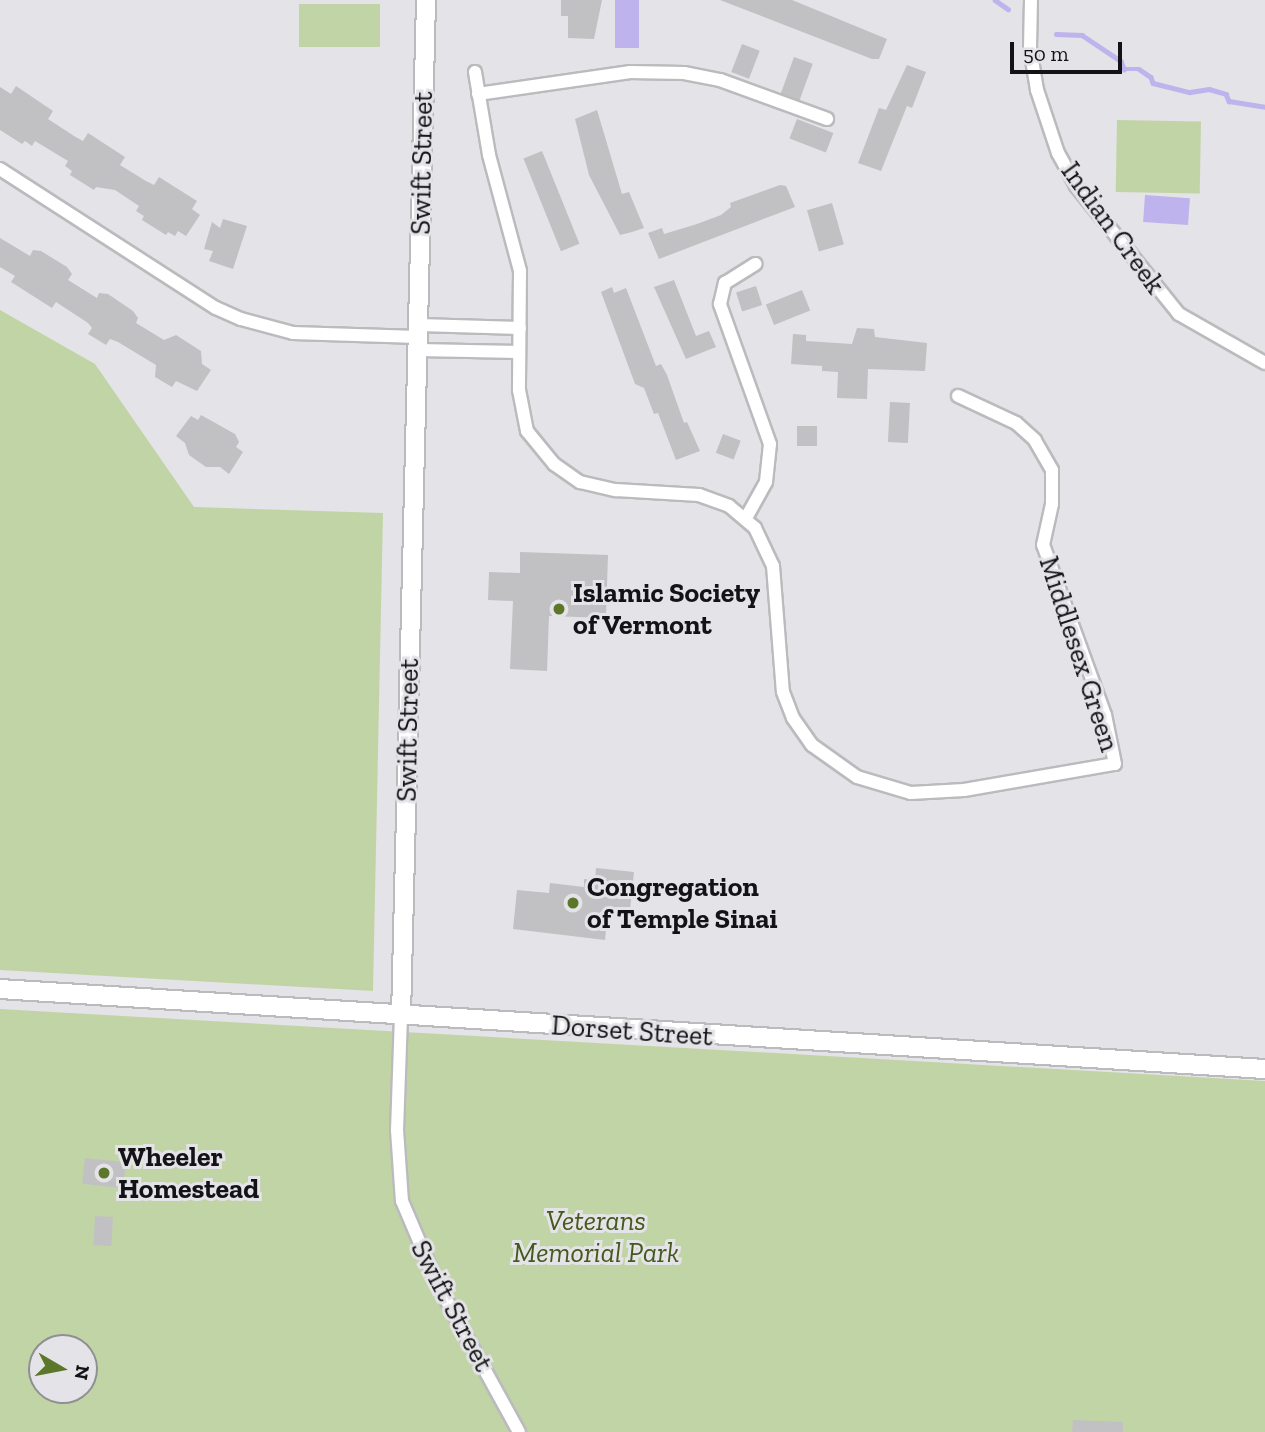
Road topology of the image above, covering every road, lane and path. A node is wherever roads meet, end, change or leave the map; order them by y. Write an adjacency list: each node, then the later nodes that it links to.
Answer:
1 (426, 0): 9 (street, Swift Street)
2 (1031, 0): 11 (street, Indian Creek)
3 (475, 72): 4 (street)
4 (478, 94): 5 (street); 8 (street)
5 (827, 119)
6 (0, 169): 9 (street)
7 (755, 264): 13 (street)
8 (520, 328): 9 (street); 10 (street)
9 (418, 338): 10 (street); 15 (street, Swift Street)
10 (519, 352): 13 (street)
11 (1265, 363)
12 (958, 396): 13 (street, Middlesex Green)
13 (746, 518)
14 (0, 989): 15 (street, Dorset Street)
15 (401, 1016): 16 (street, Dorset Street); 17 (street, Swift Street)
16 (1265, 1069)
17 (519, 1432)

